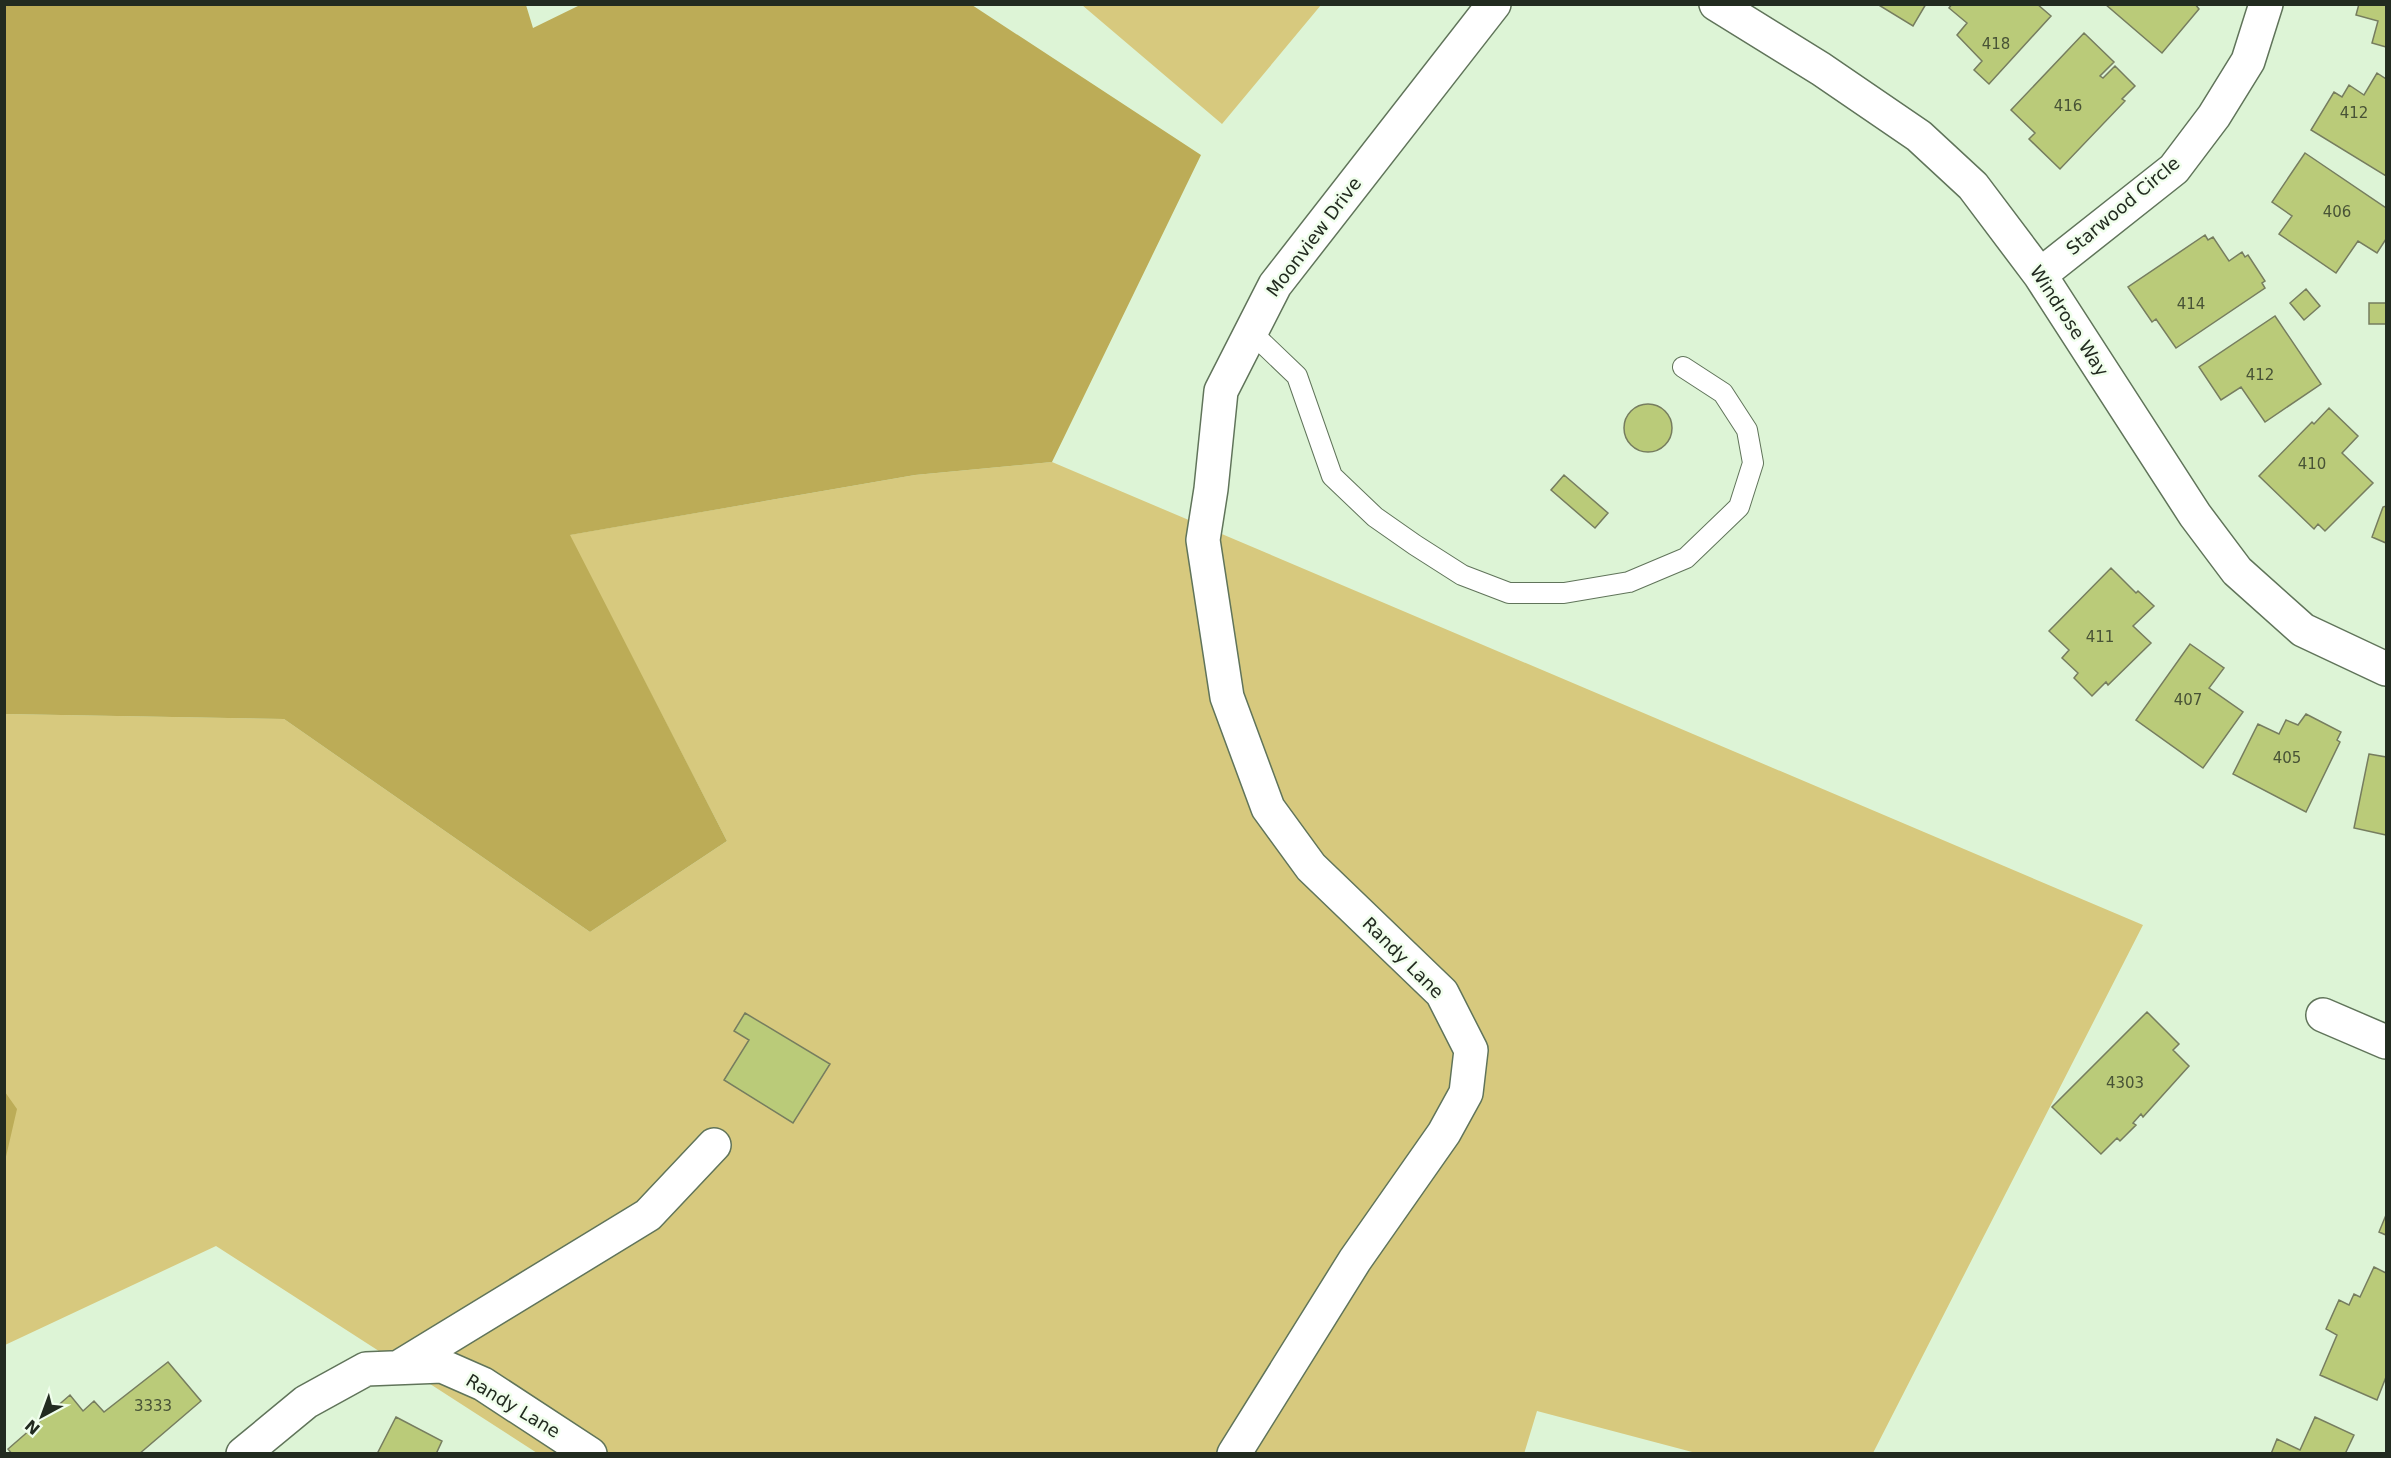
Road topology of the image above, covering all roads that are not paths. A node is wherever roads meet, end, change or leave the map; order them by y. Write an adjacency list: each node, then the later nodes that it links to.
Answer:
1 (1494, 4): 5 (street, Moonview Drive)
2 (1716, 4): 4 (street, Windrose Way)
3 (2266, 4): 4 (street, Starwood Circle)
4 (2040, 275): 8 (street, Windrose Way)
5 (1251, 332): 6 (lane); 7 (street, Moonview Drive)
6 (1683, 367)
7 (1203, 540): 15 (street, Randy Lane)
8 (2386, 669)
9 (2322, 1015): 10 (street)
10 (2386, 1042)
11 (714, 1145): 12 (street)
12 (398, 1368): 13 (street, Randy Lane); 14 (street, Randy Lane)
13 (243, 1454)
14 (590, 1454)
15 (1234, 1454)

